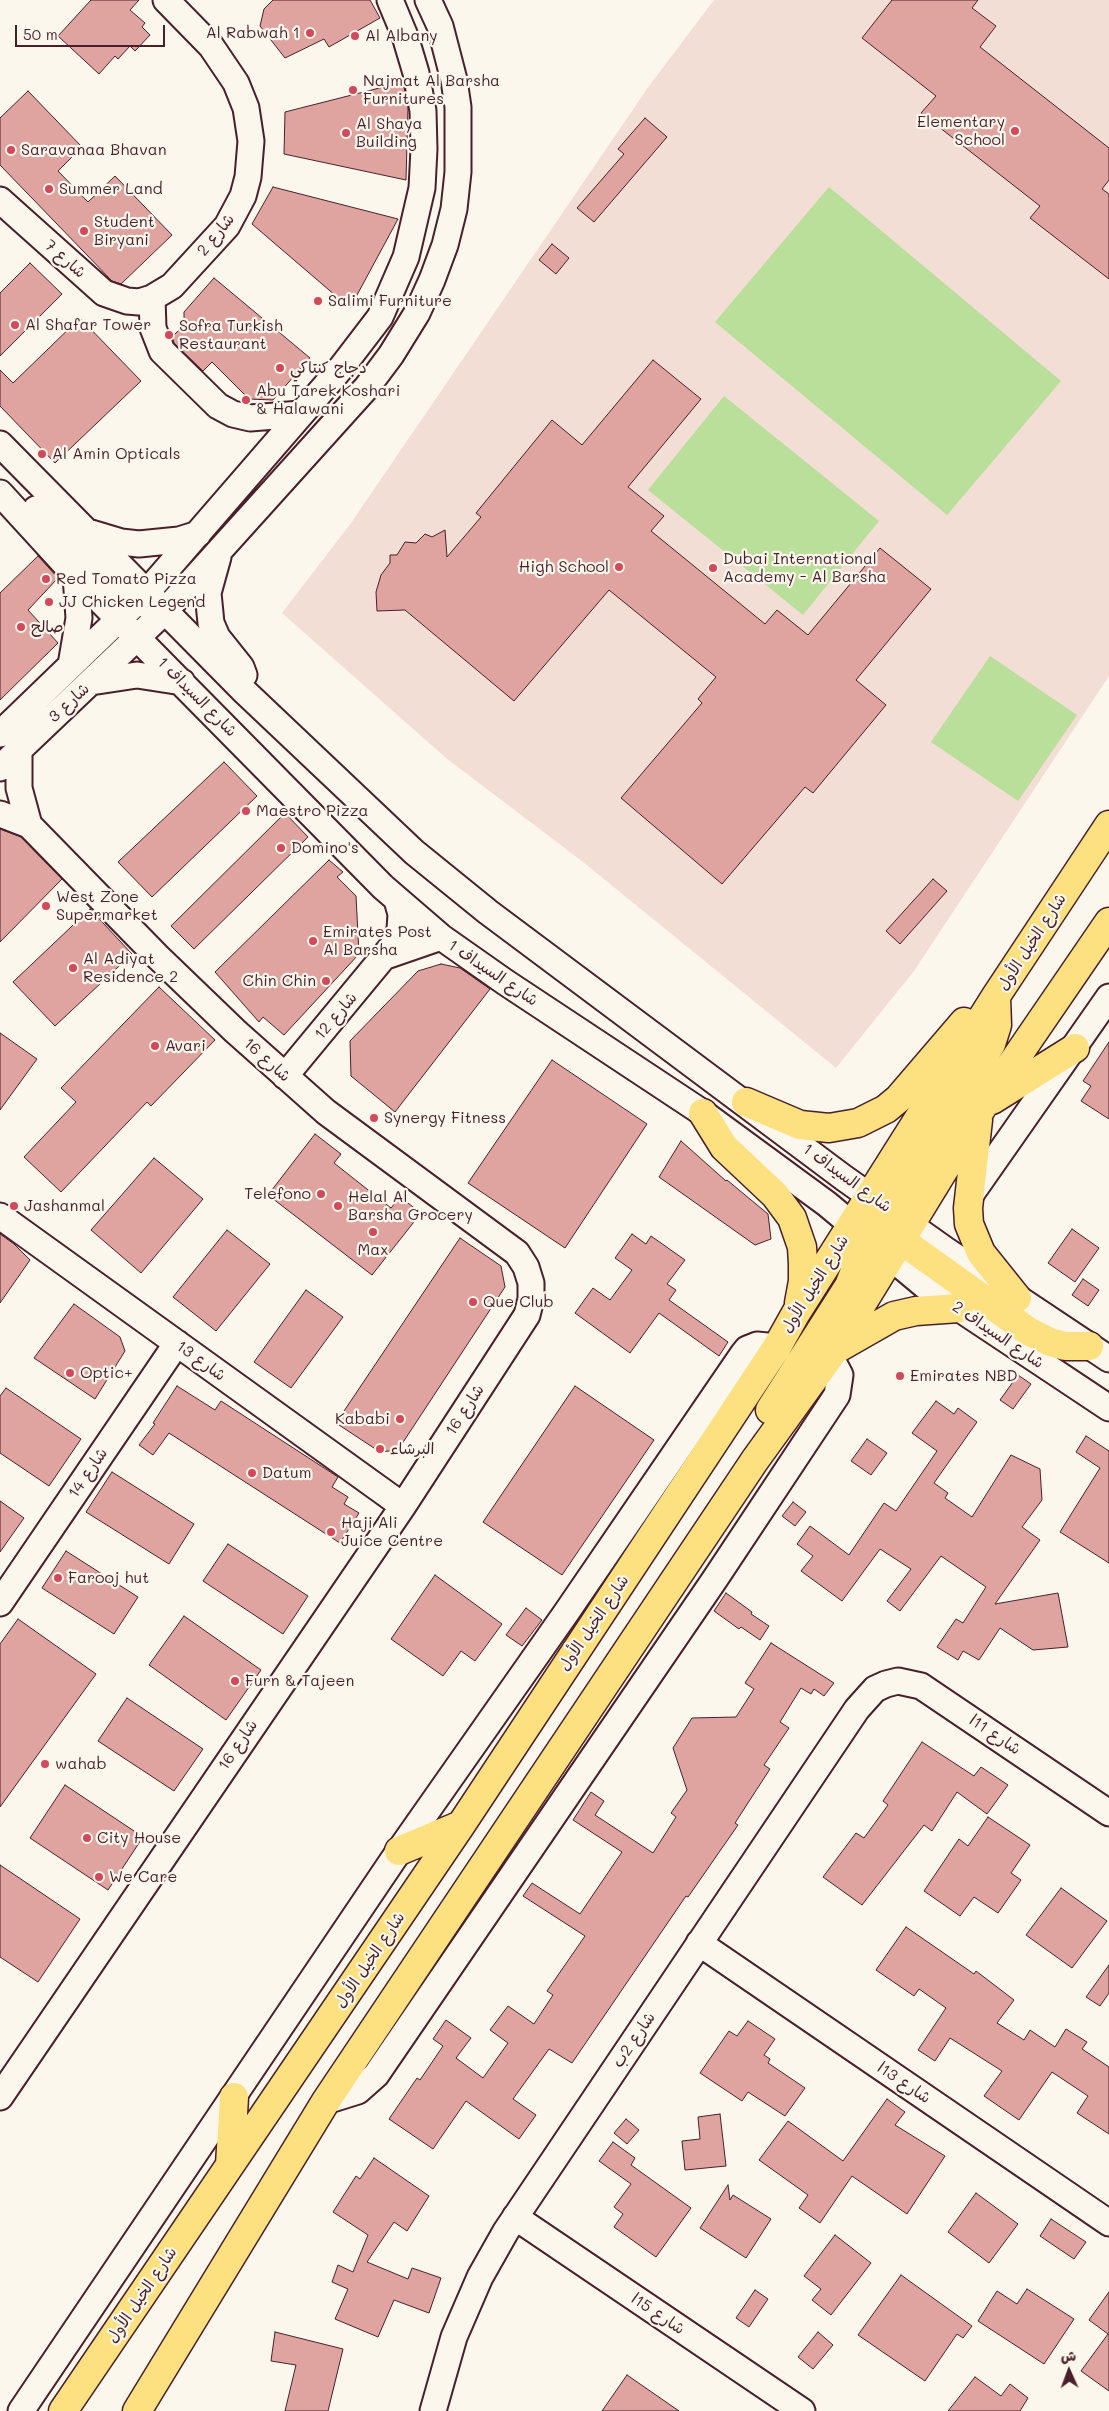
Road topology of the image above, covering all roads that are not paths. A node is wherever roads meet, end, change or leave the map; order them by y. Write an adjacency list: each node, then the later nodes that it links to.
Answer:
1 (166, 0): 5 (street, شارع 2)
2 (390, 0): 6 (street)
3 (428, 0): 11 (street)
4 (0, 200): 5 (street, شارع 7)
5 (146, 300): 6 (street)
6 (301, 414): 10 (street)
7 (0, 444): 9 (street, شارع السيداف 1)
8 (0, 493): 12 (street, شارع السيداف 1); 13 (street)
9 (86, 531): 10 (street); 13 (street, شارع السيداف 1)
10 (198, 534): 13 (street)
11 (222, 548): 15 (street); 19 (street)
12 (76, 576): 14 (street, شارع السيداف 1); 16 (street)
13 (142, 597): 14 (street); 15 (street, شارع السيداف 1)
14 (119, 618): 15 (street, شارع السيداف 1); 16 (street, شارع 3)
15 (152, 624): 17 (street, شارع 3); 18 (street, شارع السيداف 1); 19 (street, شارع السيداف 1); 20 (street)
16 (71, 665): 21 (street, شارع 3)
17 (91, 682): 18 (street); 22 (street, شارع 3)
18 (182, 682): 27 (street, شارع السيداف 1)
19 (245, 692): 20 (street, شارع السيداف 1)
20 (277, 722): 35 (street, شارع السيداف 1)
21 (3, 729)
22 (19, 750): 23 (street, شارع 3); 25 (street, شارع 16)
23 (0, 768)
24 (0, 814): 25 (street, شارع 16)
25 (29, 825): 34 (street, شارع 16)
26 (1109, 825): 31 (main road, شارع الخيل الأول)
27 (397, 900): 29 (street, شارع السيداف 1); 30 (street, شارع 12)
28 (1109, 922): 36 (main road, شارع الخيل الأول)
29 (441, 937): 30 (street, شارع 12); 37 (street, شارع السيداف 1)
30 (386, 956): 34 (street, شارع 12)
31 (996, 996): 35 (main road); 40 (main road, شارع الخيل الأول)
32 (1109, 997): 33 (street)
33 (1074, 1048): 36 (main road); 38 (street)
34 (285, 1076): 50 (street, شارع 16)
35 (746, 1102): 40 (street, شارع السيداف 1)
36 (981, 1109): 38 (main road); 40 (main road, شارع الخيل الأول)
37 (703, 1112): 40 (street, شارع السيداف 1); 43 (main road)
38 (969, 1197): 41 (main road)
39 (0, 1216): 44 (street, شارع 13)
40 (882, 1226): 41 (street); 42 (street, شارع السيداف 2); 43 (main road, شارع الخيل الأول); 46 (main road); 47 (main road, شارع الخيل الأول); 49 (main road)
41 (1017, 1298): 46 (street)
42 (959, 1308): 47 (main road); 48 (street, شارع السيداف 2)
43 (796, 1313): 45 (main road, شارع الخيل الأول)
44 (177, 1343): 50 (street, شارع 13); 51 (street, شارع 14)
45 (777, 1347): 54 (main road, شارع الخيل الأول); 55 (street)
46 (1099, 1353)
47 (832, 1354): 49 (main road, شارع الخيل الأول); 59 (street)
48 (1109, 1408)
49 (755, 1460): 59 (main road, شارع الخيل الأول)
50 (402, 1506): 57 (street, شارع 16)
51 (0, 1604)
52 (875, 1689): 53 (street, شارع 11ا); 56 (street, شارع 2ب)
53 (1109, 1813)
54 (461, 1825): 55 (main road); 60 (main road, شارع الخيل الأول)
55 (399, 1851): 58 (street)
56 (699, 1944): 61 (street, شارع 2ب); 62 (street, شارع 13ا)
57 (0, 2097)
58 (234, 2097): 60 (main road); 63 (street)
59 (326, 2101): 65 (main road, شارع الخيل الأول)
60 (230, 2165): 64 (main road, شارع الخيل الأول)
61 (515, 2217): 66 (street, شارع 2ب); 67 (street, شارع 15ا)
62 (1109, 2223)
63 (21, 2411)
64 (63, 2411)
65 (137, 2411)
66 (433, 2411)
67 (802, 2411)

